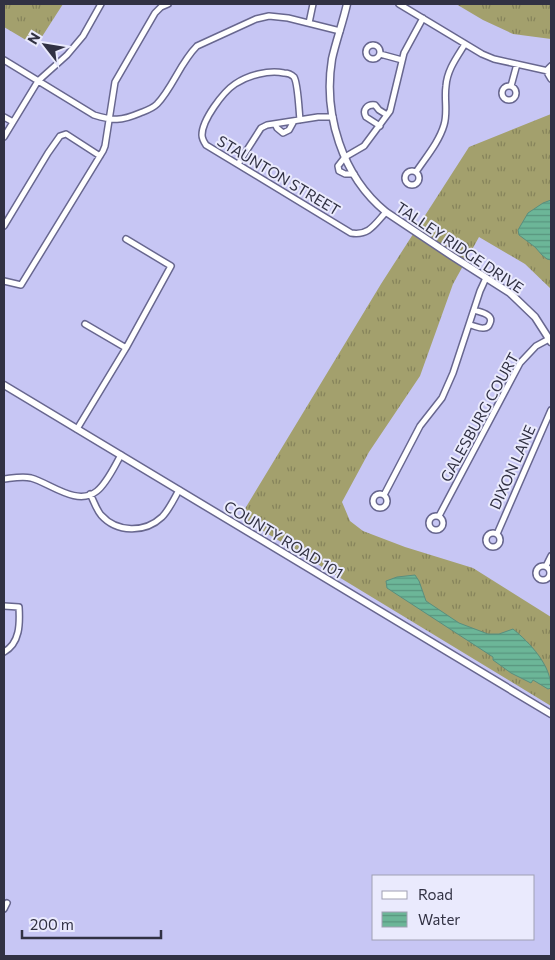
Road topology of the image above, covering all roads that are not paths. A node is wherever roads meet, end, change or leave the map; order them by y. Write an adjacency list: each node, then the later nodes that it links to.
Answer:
1 (100, 4): 16 (street)
2 (168, 4): 21 (street)
3 (313, 4): 7 (street)
4 (347, 4): 8 (street, TALLEY RIDGE DRIVE)
5 (399, 4): 6 (street)
6 (422, 18): 9 (street); 12 (street)
7 (309, 23): 8 (street); 21 (street)
8 (340, 31): 20 (street, TALLEY RIDGE DRIVE)
9 (465, 44): 13 (street); 31 (street)
10 (380, 54): 12 (street)
11 (4, 60): 16 (street)
12 (402, 60): 18 (street)
13 (517, 64): 14 (street); 17 (street)
14 (549, 69): 15 (street)
15 (551, 79)
16 (38, 81): 21 (street); 24 (street)
17 (511, 86)
18 (387, 115): 26 (street); 26 (street)
19 (4, 117): 24 (street)
20 (332, 117): 22 (street); 29 (street, TALLEY RIDGE DRIVE)
21 (108, 119): 28 (street)
22 (300, 120): 23 (street); 30 (street, STAUNTON STREET)
23 (294, 121): 25 (street); 25 (street)
24 (13, 122): 27 (street)
25 (274, 124): 30 (street)
26 (380, 126): 29 (street)
27 (4, 137)
28 (100, 156): 34 (street); 37 (street)
29 (345, 156): 32 (street, TALLEY RIDGE DRIVE); 32 (street, TALLEY RIDGE DRIVE)
30 (238, 164): 33 (street, STAUNTON STREET)
31 (416, 172)
32 (354, 174): 33 (street, TALLEY RIDGE DRIVE)
33 (386, 212): 36 (street, TALLEY RIDGE DRIVE)
34 (4, 226)
35 (126, 239): 42 (street)
36 (486, 278): 38 (street); 41 (street, TALLEY RIDGE DRIVE)
37 (4, 281)
38 (474, 310): 40 (street); 40 (street)
39 (85, 324): 42 (street)
40 (469, 325): 50 (street)
41 (550, 340): 51 (street, GALESBURG COURT)
42 (126, 348): 45 (street)
43 (4, 385): 45 (street, COUNTY ROAD 101)
44 (551, 410): 52 (street, DIXON LANE)
45 (77, 429): 46 (street, COUNTY ROAD 101)
46 (120, 455): 48 (street, COUNTY ROAD 101); 49 (street)
47 (4, 479): 49 (street)
48 (179, 490): 49 (street); 57 (street, COUNTY ROAD 101)
49 (90, 494)
50 (384, 495)
51 (439, 516)
52 (496, 534)
53 (551, 556): 54 (street)
54 (546, 566)
55 (4, 606): 56 (street)
56 (4, 652)
57 (551, 714)
58 (7, 902): 59 (street)
59 (4, 908)

